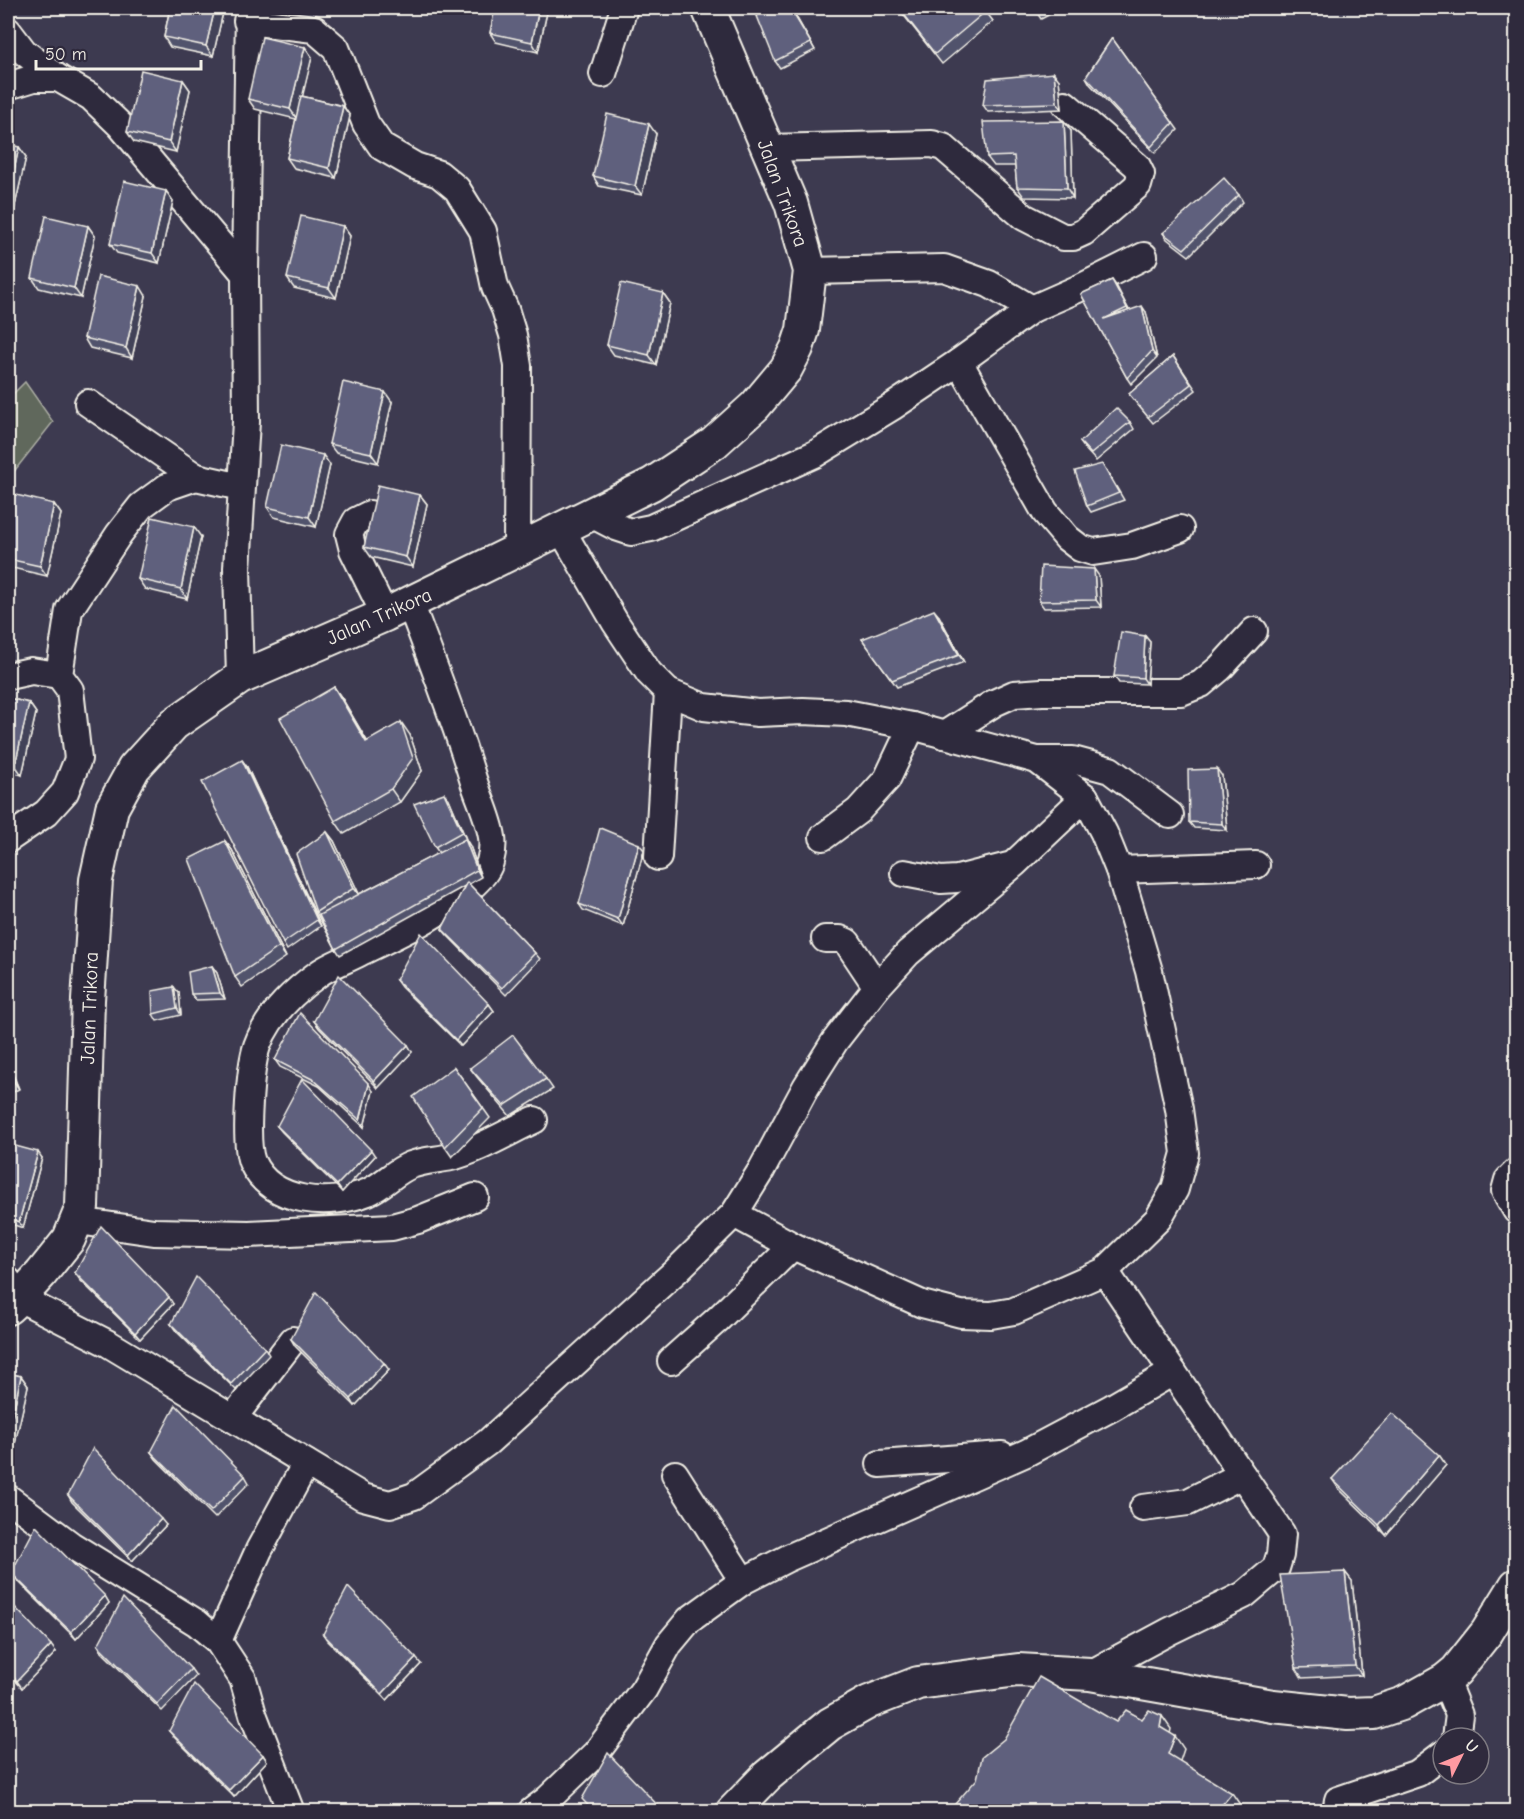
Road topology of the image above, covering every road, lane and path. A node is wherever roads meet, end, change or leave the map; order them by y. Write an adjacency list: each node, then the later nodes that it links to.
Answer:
1 (624, 8): 5 (street)
2 (708, 8): 9 (street, Jalan Trikora)
3 (248, 14): 12 (street); 22 (street)
4 (8, 31): 6 (street)
5 (603, 75)
6 (58, 78): 7 (street); 12 (street)
7 (8, 86)
8 (1065, 104): 9 (street)
9 (767, 148): 11 (street, Jalan Trikora)
10 (1144, 256): 13 (street)
11 (810, 270): 13 (street); 19 (street, Jalan Trikora)
12 (245, 274): 17 (street)
13 (1032, 309): 14 (street)
14 (959, 362): 19 (street); 21 (street)
15 (88, 403): 16 (street)
16 (196, 477): 17 (street); 25 (street)
17 (241, 487): 27 (street)
18 (370, 514): 23 (street)
19 (591, 514): 20 (street, Jalan Trikora)
20 (561, 529): 22 (street, Jalan Trikora); 28 (street)
21 (1180, 529)
22 (517, 551): 23 (street, Jalan Trikora)
23 (397, 609): 27 (street, Jalan Trikora); 43 (street)
24 (1254, 631): 30 (street)
25 (60, 675): 26 (street); 35 (street)
26 (8, 676)
27 (240, 678): 48 (street, Jalan Trikora)
28 (668, 692): 29 (street); 36 (street)
29 (912, 726): 30 (street); 34 (street)
30 (944, 735): 31 (street)
31 (1037, 760): 32 (street); 33 (street)
32 (1085, 797): 37 (street); 39 (street)
33 (1170, 815)
34 (823, 837)
35 (8, 839)
36 (658, 857)
37 (1014, 864): 40 (street); 42 (street)
38 (1257, 866): 39 (street)
39 (1119, 870): 50 (street)
40 (904, 873)
41 (825, 939): 42 (street)
42 (877, 987): 47 (street)
43 (534, 1120)
44 (1516, 1172): 46 (street)
45 (475, 1197): 48 (street)
46 (1516, 1210)
47 (735, 1214): 49 (street); 57 (street)
48 (78, 1221): 51 (street, Jalan Trikora)
49 (793, 1246): 50 (street); 53 (street)
50 (1105, 1271): 54 (street)
51 (11, 1296): 55 (street)
52 (293, 1340): 55 (street)
53 (671, 1361)
54 (1173, 1372): 56 (street); 60 (street)
55 (233, 1419): 57 (street)
56 (1026, 1453): 58 (street); 63 (street)
57 (306, 1462): 65 (street)
58 (880, 1464)
59 (675, 1474): 63 (street)
60 (1242, 1475): 62 (street); 66 (street)
61 (8, 1498): 65 (street)
62 (1143, 1508)
63 (743, 1581): 70 (street)
64 (1516, 1585): 67 (street)
65 (218, 1641): 71 (street)
66 (1090, 1674): 67 (street); 72 (street)
67 (1445, 1680): 68 (street)
68 (1458, 1726)
69 (1431, 1763): 73 (street)
70 (543, 1807)
71 (291, 1812)
72 (732, 1812)
73 (1336, 1812)

